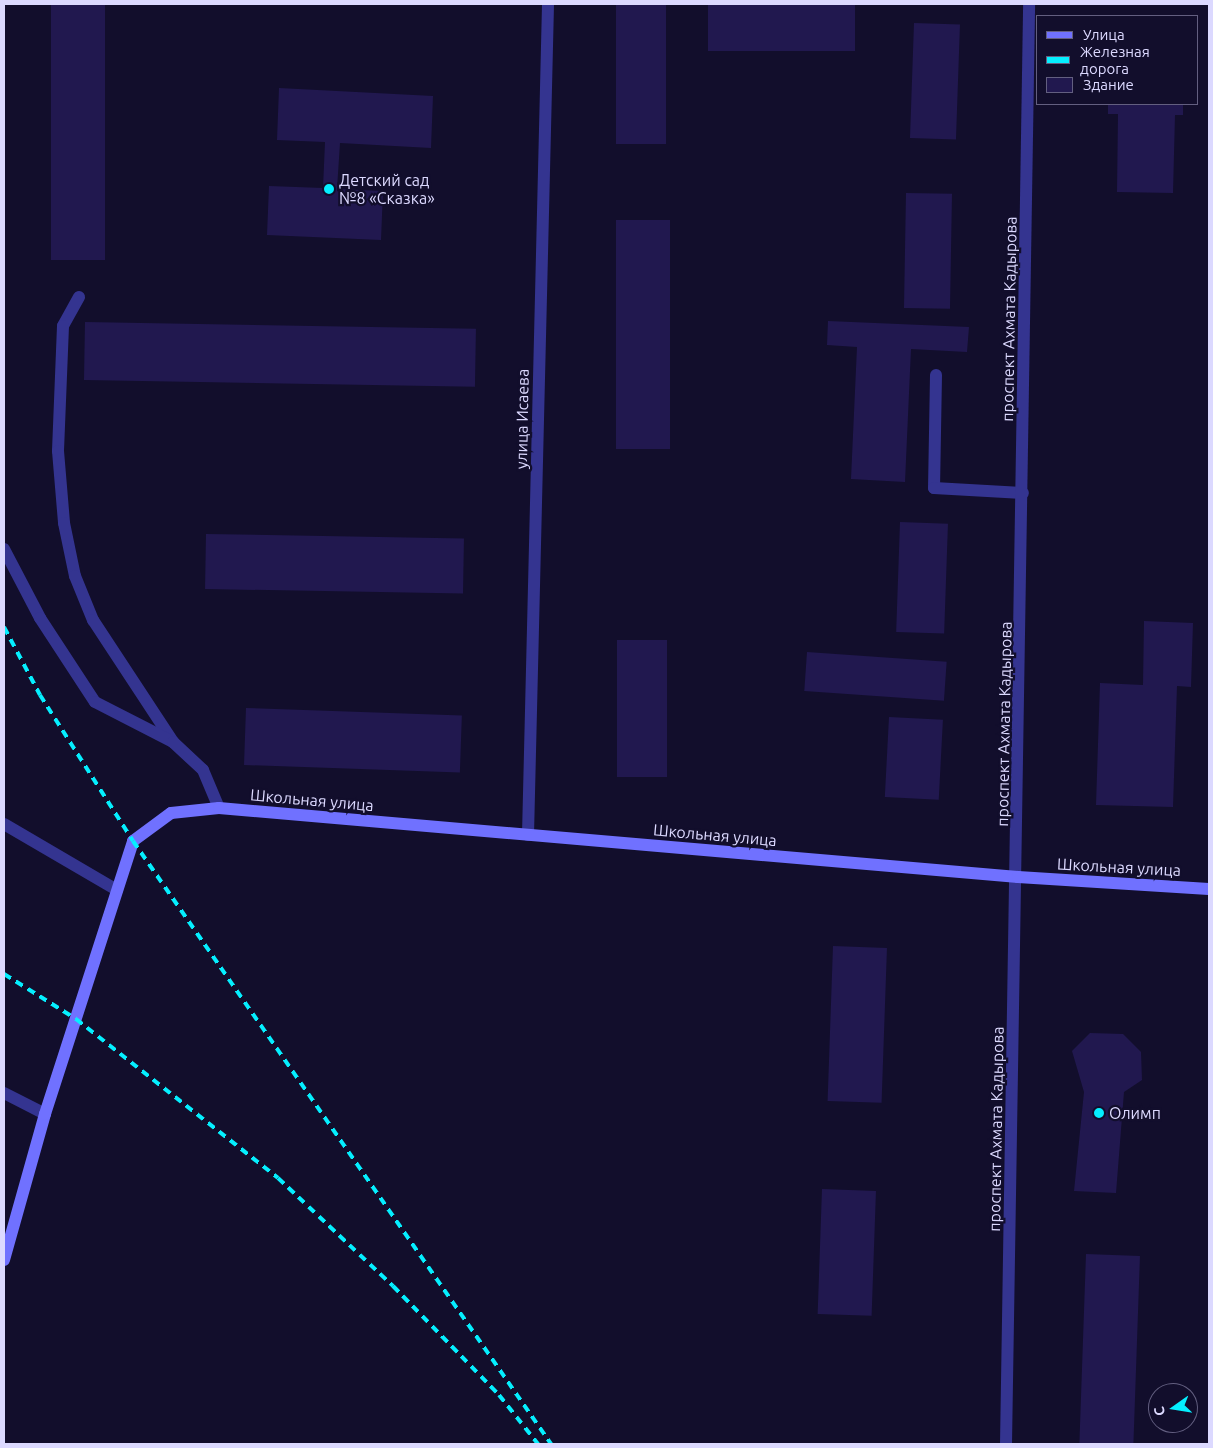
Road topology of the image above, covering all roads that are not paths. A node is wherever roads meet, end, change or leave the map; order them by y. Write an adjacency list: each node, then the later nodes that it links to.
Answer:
1 (548, 4): 10 (street, улица Исаева)
2 (1029, 4): 5 (street, проспект Ахмата Кадырова)
3 (79, 297): 7 (street)
4 (936, 375): 5 (street)
5 (1023, 493): 11 (street, проспект Ахмата Кадырова)
6 (4, 549): 7 (street)
7 (173, 742): 8 (street)
8 (219, 808): 10 (street, Школьная улица); 13 (street, Школьная улица)
9 (4, 824): 13 (street)
10 (528, 835): 11 (street, Школьная улица)
11 (1018, 877): 12 (street, Школьная улица); 17 (street, проспект Ахмата Кадырова)
12 (1209, 889)
13 (117, 890): 15 (street, Школьная улица)
14 (4, 1093): 15 (street)
15 (45, 1114): 16 (street, Школьная улица)
16 (4, 1260)
17 (1006, 1444)

